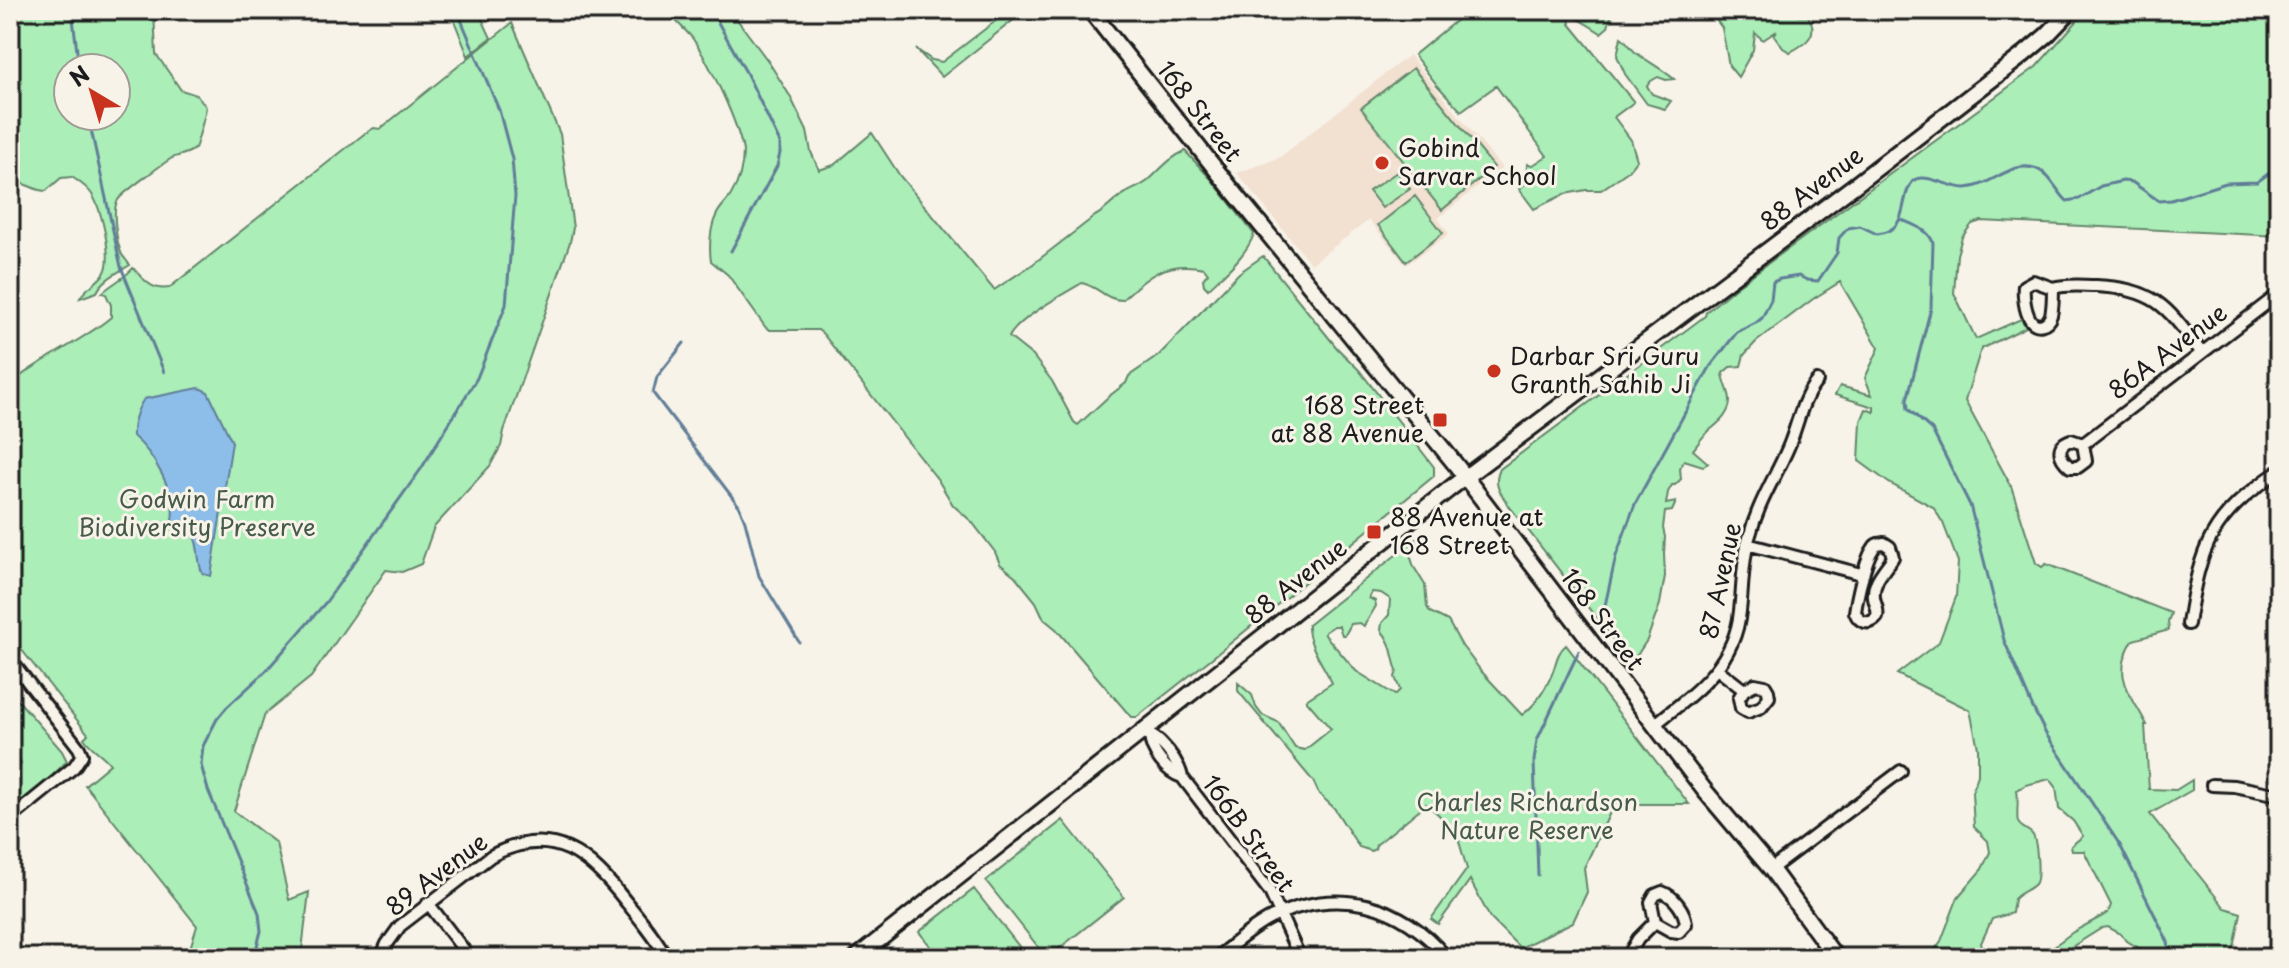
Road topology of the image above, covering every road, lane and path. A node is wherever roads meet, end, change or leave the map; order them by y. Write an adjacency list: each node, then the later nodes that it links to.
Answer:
1 (1090, 10): 9 (main road, 168 Street)
2 (2071, 10): 9 (main road, 88 Avenue)
3 (2053, 288): 5 (street)
4 (2279, 294): 5 (street, 86A Avenue)
5 (2201, 352): 7 (street, 86A Avenue)
6 (1817, 381): 10 (street, 87 Avenue)
7 (2083, 444)
8 (2279, 471): 12 (street)
9 (1465, 477): 16 (main road, 168 Street); 17 (main road, 88 Avenue)
10 (1747, 544): 11 (street); 14 (street, 87 Avenue)
11 (1861, 574): 11 (street)
12 (2188, 624)
13 (10, 659): 21 (street)
14 (1717, 669): 15 (street); 16 (street, 87 Avenue)
15 (1744, 690)
16 (1654, 725): 22 (main road, 168 Street)
17 (1151, 735): 24 (street, 166B Street); 29 (main road, 88 Avenue)
18 (1901, 771): 22 (street)
19 (2212, 785): 20 (street)
20 (2279, 795)
21 (10, 819)
22 (1771, 869): 34 (main road, 168 Street)
23 (428, 903): 26 (street, 89 Avenue); 27 (street); 28 (street, 89 Avenue)
24 (1281, 914): 30 (street); 31 (street, 166B Street); 32 (street)
25 (1655, 922): 33 (street)
26 (382, 956)
27 (470, 958)
28 (667, 958)
29 (856, 958)
30 (1216, 958)
31 (1300, 958)
32 (1447, 958)
33 (1627, 958)
34 (1836, 958)

